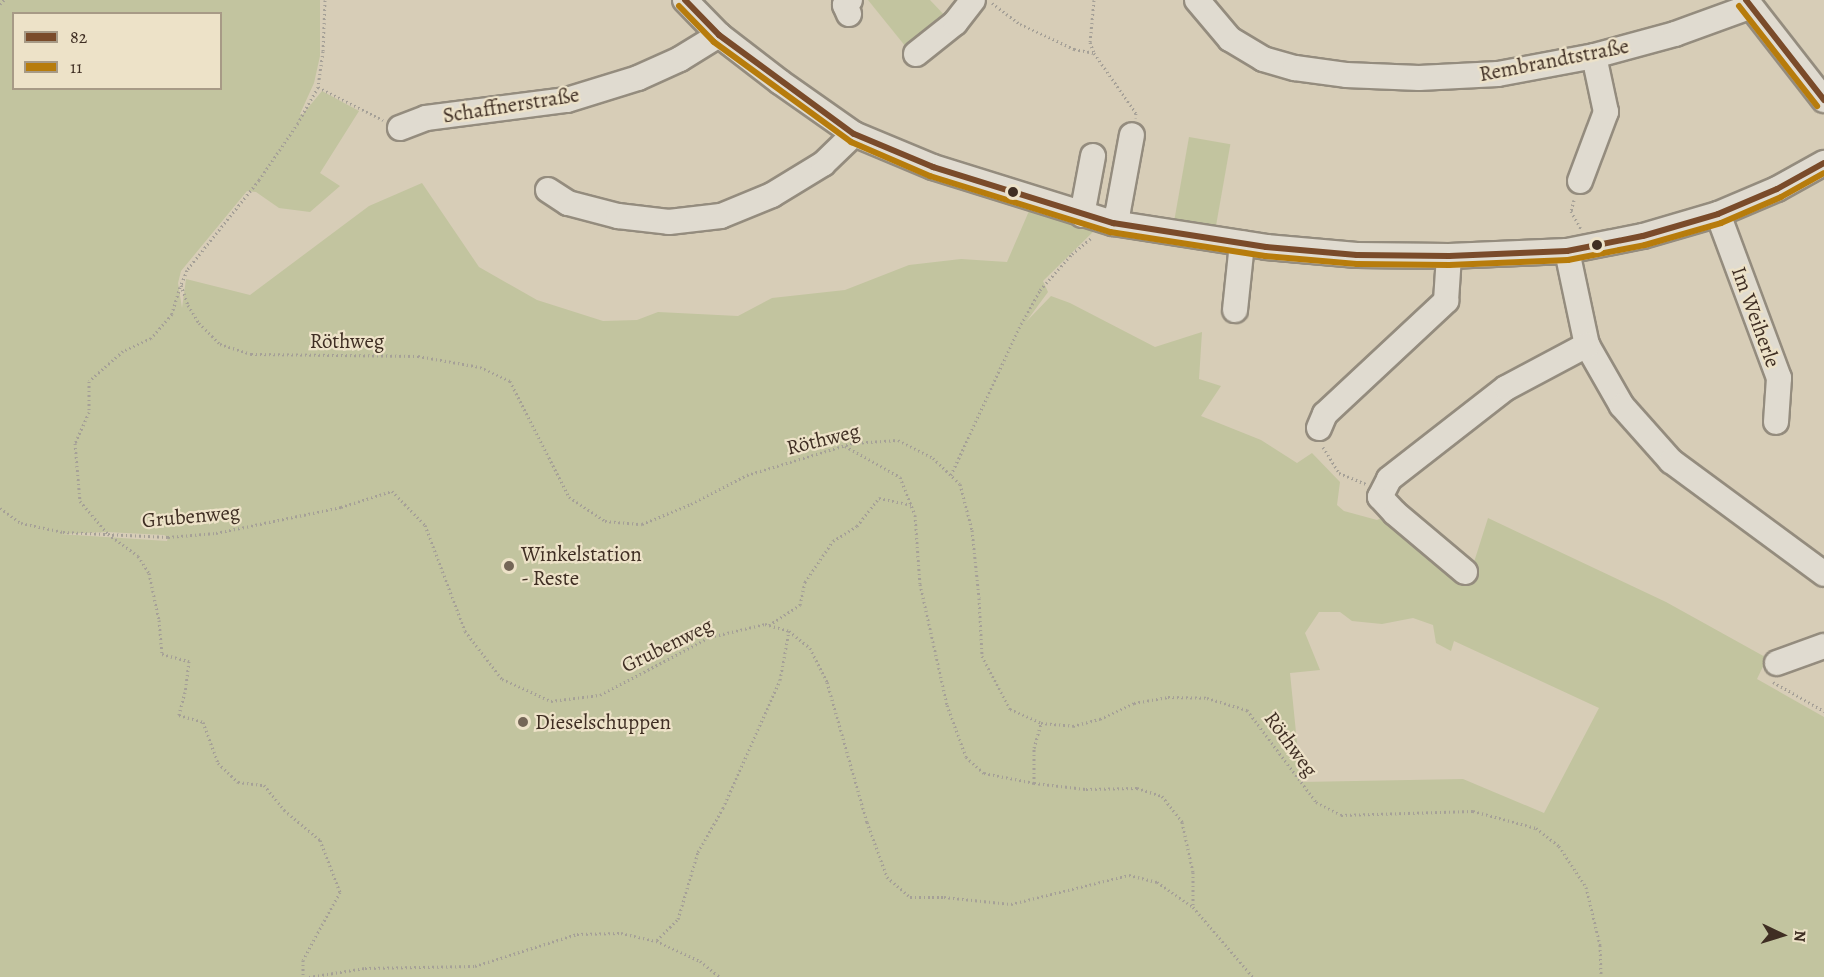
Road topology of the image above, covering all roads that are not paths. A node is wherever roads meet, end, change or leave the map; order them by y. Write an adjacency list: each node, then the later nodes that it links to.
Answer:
1 (685, 0): 5 (street)
2 (973, 0): 6 (street)
3 (1197, 0): 7 (street, Rembrandtstraße)
4 (1747, 3): 7 (street, Rembrandtstraße); 8 (street)
5 (719, 34): 9 (street, Schaffnerstraße); 10 (street)
6 (916, 54)
7 (1594, 56): 14 (street)
8 (1824, 100)
9 (400, 128)
10 (854, 134): 15 (street); 17 (street)
11 (1132, 135): 17 (street)
12 (1093, 156): 17 (street)
13 (1824, 163): 16 (street)
14 (1580, 181)
15 (548, 190)
16 (1718, 214): 19 (street); 23 (street, Im Weiherle)
17 (1099, 219): 18 (street)
18 (1242, 243): 20 (street); 21 (street)
19 (1567, 251): 20 (street); 22 (street)
20 (1449, 256): 24 (street)
21 (1235, 310)
22 (1587, 345): 25 (street); 26 (street)
23 (1776, 422)
24 (1319, 428)
25 (1465, 572)
26 (1824, 574)
27 (1824, 646): 28 (street)
28 (1777, 663)

